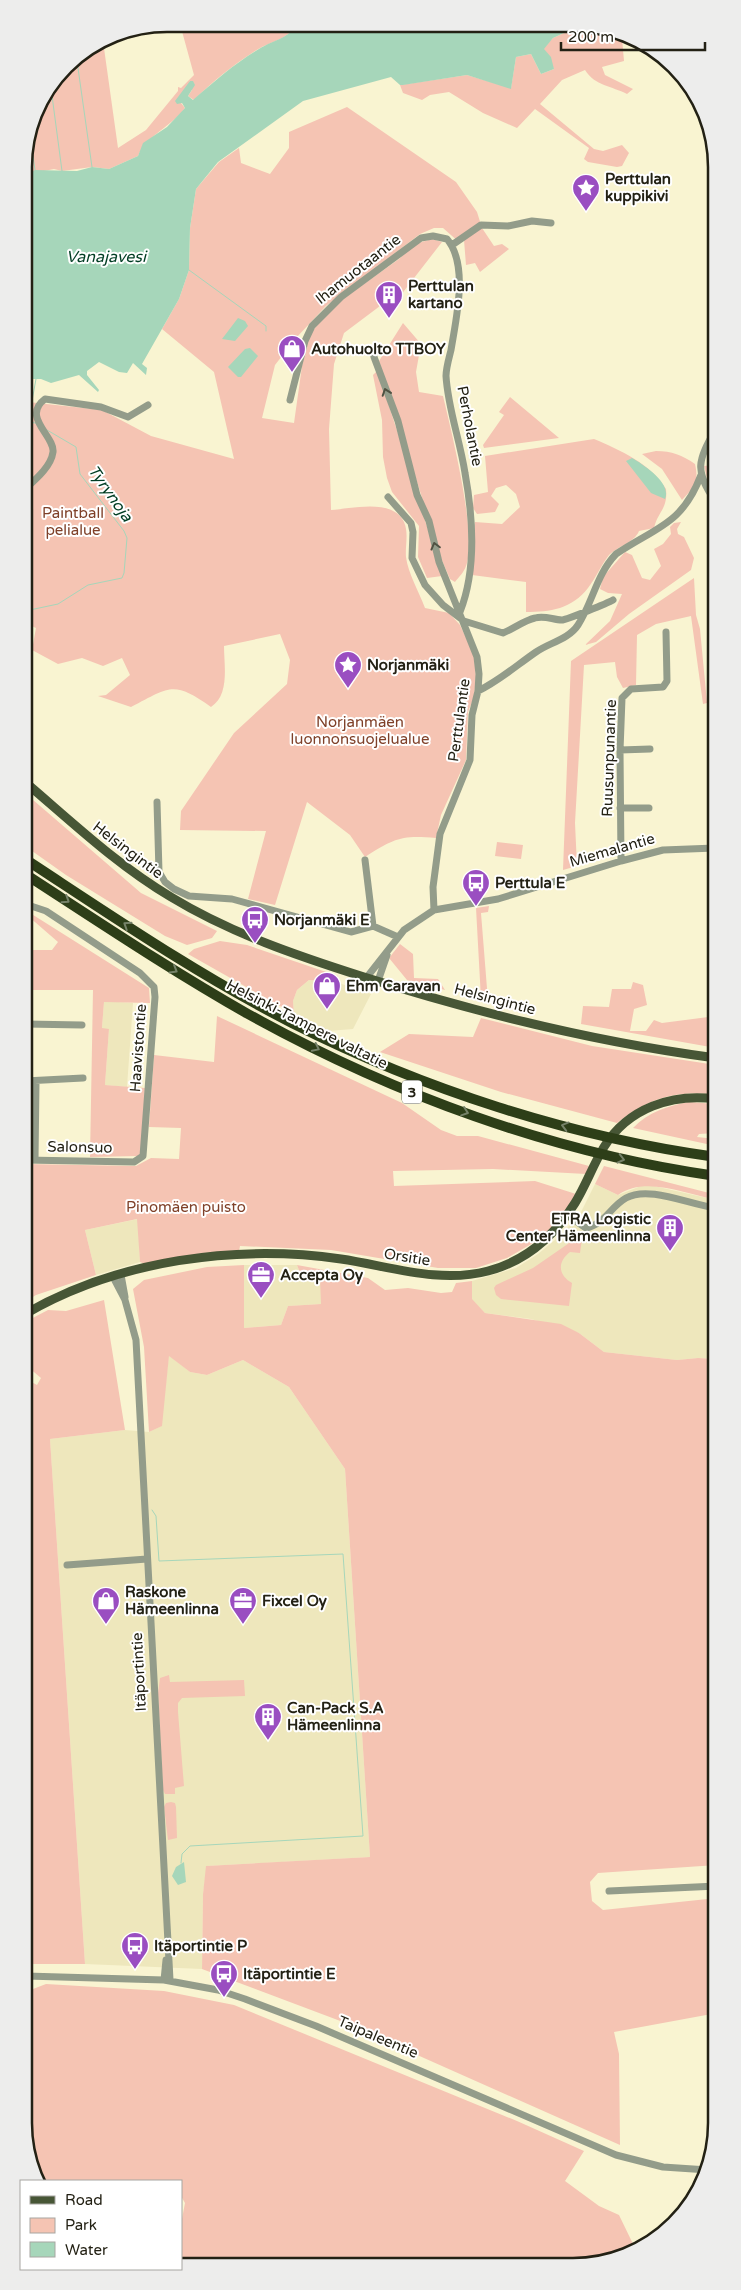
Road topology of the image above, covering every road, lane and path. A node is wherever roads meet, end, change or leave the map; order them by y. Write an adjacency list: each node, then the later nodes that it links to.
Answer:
1 (551, 223): 2 (street)
2 (452, 245): 4 (street, Ihamuotaantie); 15 (street, Perholantie)
3 (374, 357): 15 (street, Perttulantie, one-way to 3)
4 (290, 400)
5 (148, 405): 8 (street)
6 (708, 443): 7 (street)
7 (701, 475): 9 (street); 11 (street)
8 (33, 481)
9 (708, 490)
10 (708, 492): 11 (street)
11 (693, 496): 14 (street)
12 (388, 497): 16 (street)
13 (614, 600): 14 (street)
14 (586, 610): 16 (street); 18 (street)
15 (460, 612): 16 (street, Perttulantie)
16 (464, 621): 18 (street, Perttulantie)
17 (666, 632): 20 (street, Ruusunpunantie)
18 (478, 691): 31 (street, Perttulantie)
19 (650, 749): 20 (street)
20 (620, 750): 23 (street, Ruusunpunantie)
21 (33, 789): 35 (main road, Helsingintie)
22 (157, 802): 32 (street)
23 (620, 808): 24 (street); 27 (street, Ruusunpunantie)
24 (649, 808)
25 (708, 848): 27 (street, Miemalantie)
26 (365, 860): 32 (street)
27 (621, 861): 31 (street, Miemalantie)
28 (33, 864): 44 (highway, Helsinki-Tampere valtatie / 3, one-way to 28)
29 (33, 879): 48 (highway, Helsinki-Tampere valtatie / 3, one-way to 48)
30 (33, 906): 47 (street, Haavistontie)
31 (434, 910): 33 (street, Miemalantie)
32 (373, 926): 33 (street)
33 (398, 937): 34 (street, Miemalantie)
34 (388, 952): 35 (street, Miemalantie); 36 (street, Miemalantie)
35 (367, 978): 36 (main road, Helsingintie)
36 (378, 981): 39 (main road, Helsingintie)
37 (33, 1024): 38 (street)
38 (82, 1025)
39 (708, 1057)
40 (82, 1078): 42 (street)
41 (33, 1081): 42 (street)
42 (36, 1081): 46 (street)
43 (708, 1098): 50 (main road, Orsitie)
44 (708, 1156)
45 (32, 1160): 46 (street, Salonsuo)
46 (36, 1160): 47 (street, Salonsuo)
47 (134, 1162)
48 (708, 1175)
49 (708, 1206): 50 (street)
50 (567, 1215): 51 (main road, Orsitie)
51 (117, 1276): 52 (main road, Orsitie); 53 (street, Itäportintie)
52 (32, 1311)
53 (147, 1559): 54 (street); 58 (street, Itäportintie)
54 (67, 1565)
55 (708, 1886): 56 (street)
56 (609, 1891)
57 (32, 1976): 58 (street, Taipaleentie)
58 (167, 1980): 59 (street, Taipaleentie)
59 (700, 2169)

